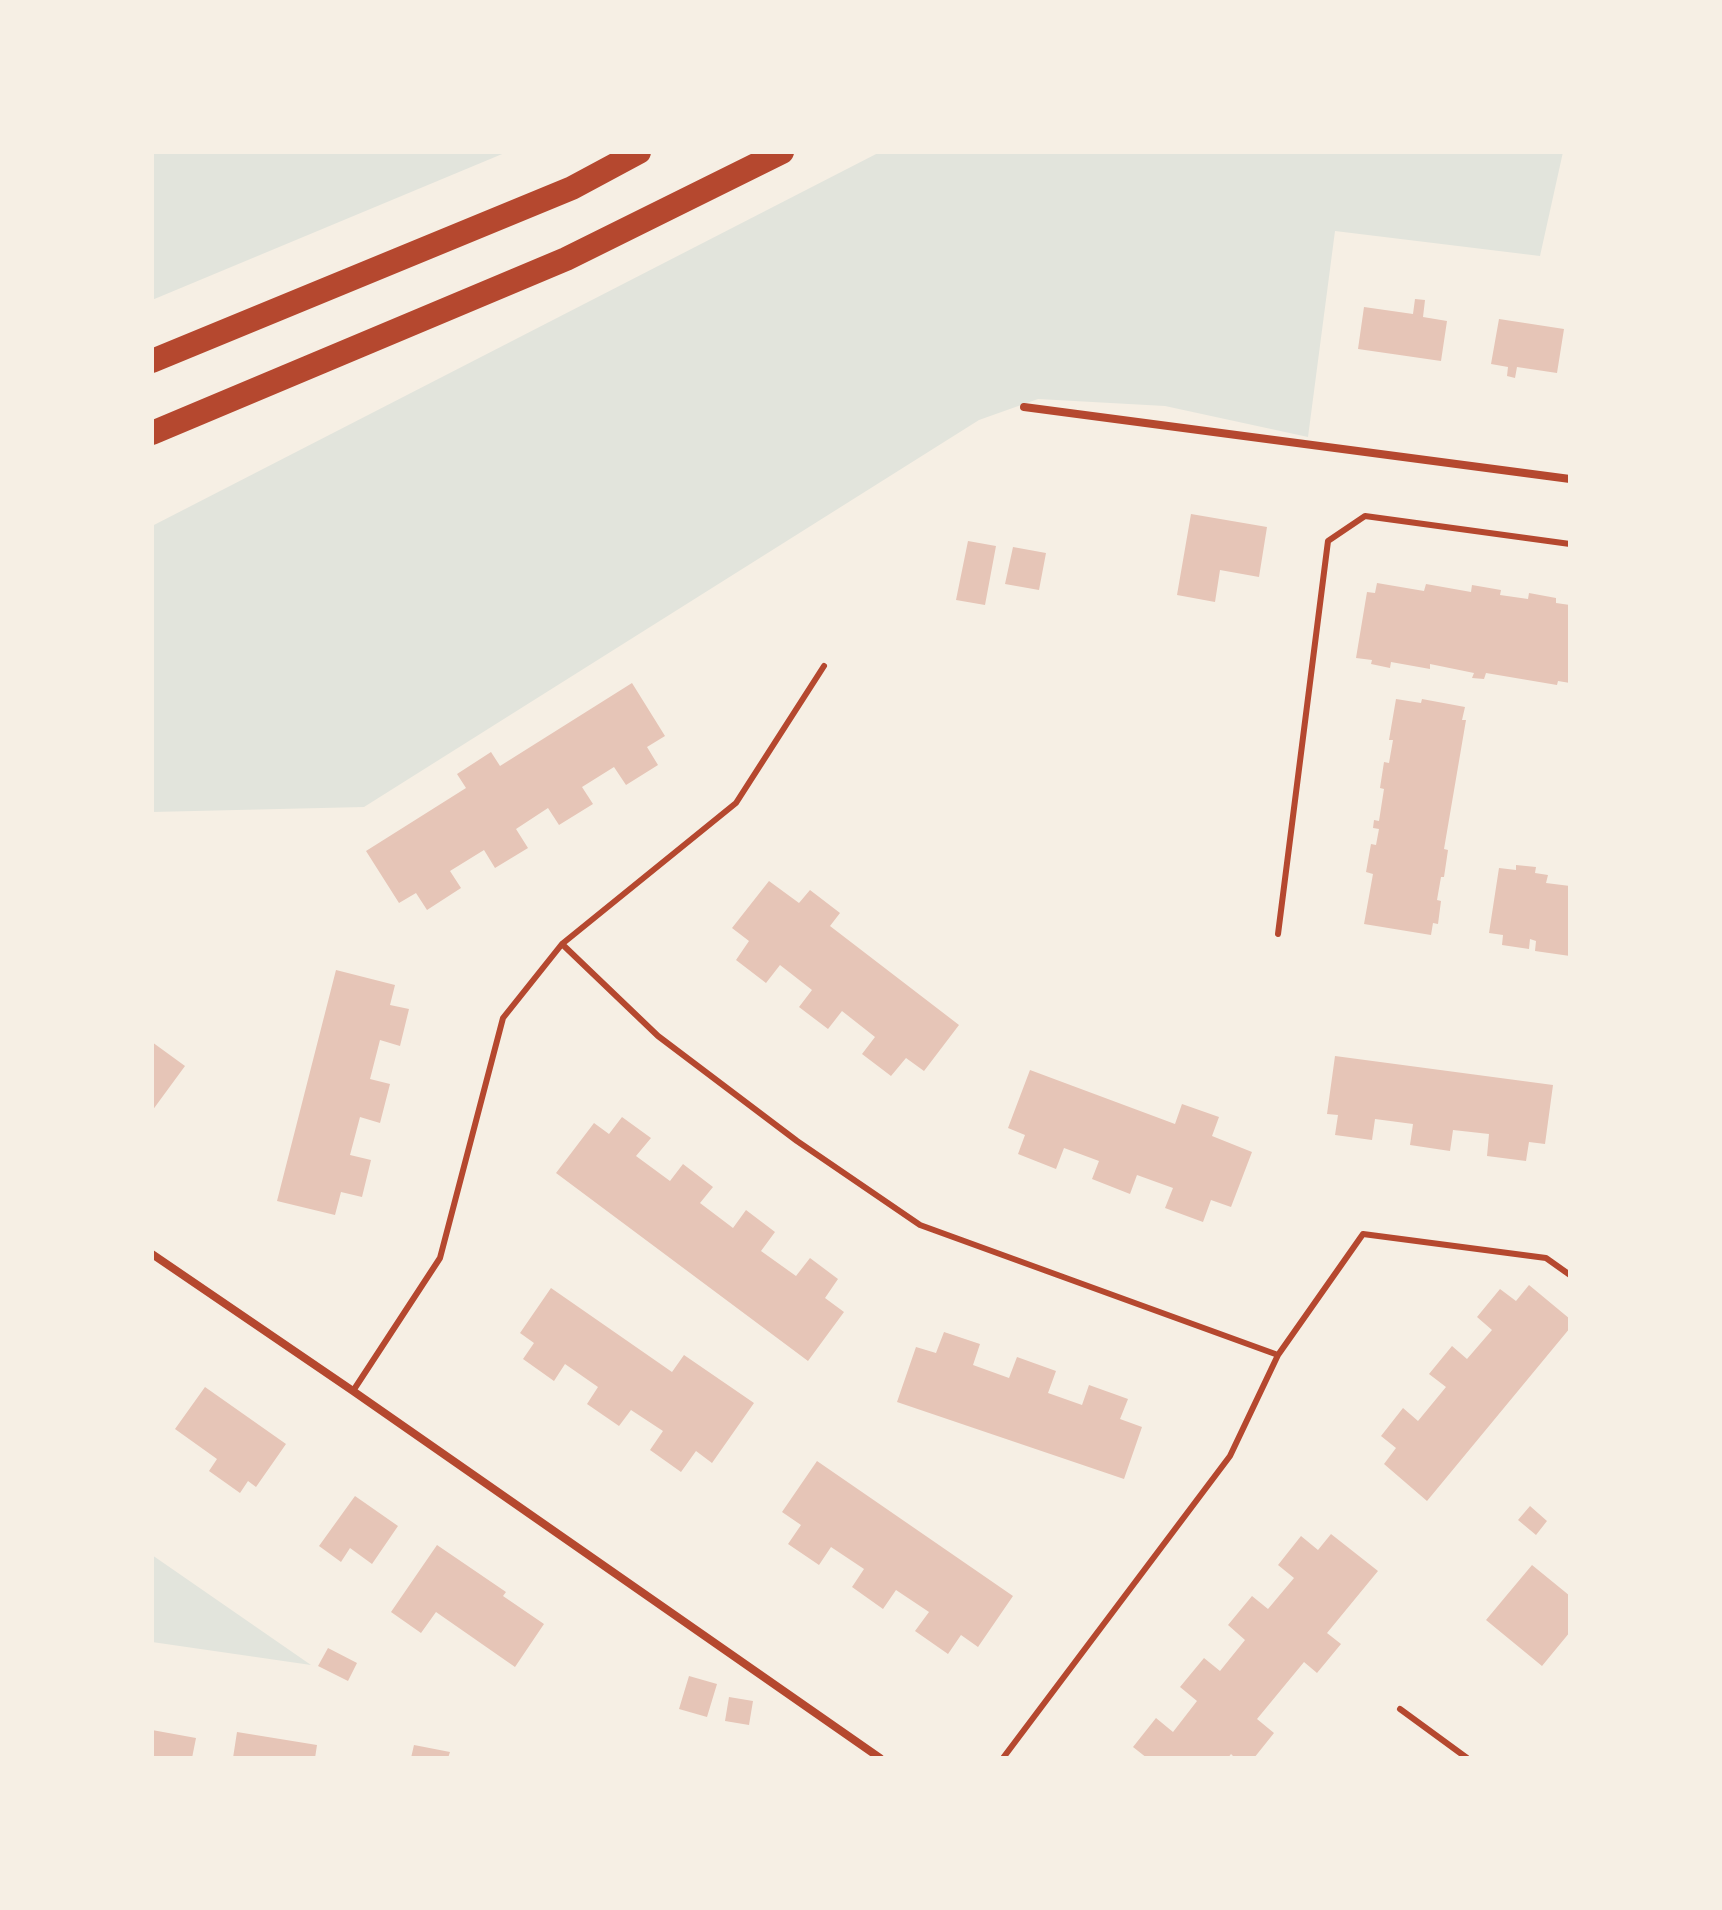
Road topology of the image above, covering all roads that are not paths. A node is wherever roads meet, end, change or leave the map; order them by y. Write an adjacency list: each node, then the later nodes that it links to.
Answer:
1 (639, 152): 3 (highway)
2 (782, 152): 5 (highway)
3 (152, 361)
4 (1024, 407): 6 (street)
5 (152, 433)
6 (1570, 479)
7 (1570, 544): 9 (lane)
8 (824, 666): 10 (lane)
9 (1278, 934)
10 (562, 944): 13 (lane); 14 (lane)
11 (152, 1254): 14 (street)
12 (1570, 1275): 13 (lane)
13 (1278, 1355): 17 (lane)
14 (353, 1391): 16 (street)
15 (1400, 1709): 18 (lane)
16 (880, 1758)
17 (1003, 1758)
18 (1467, 1758)

